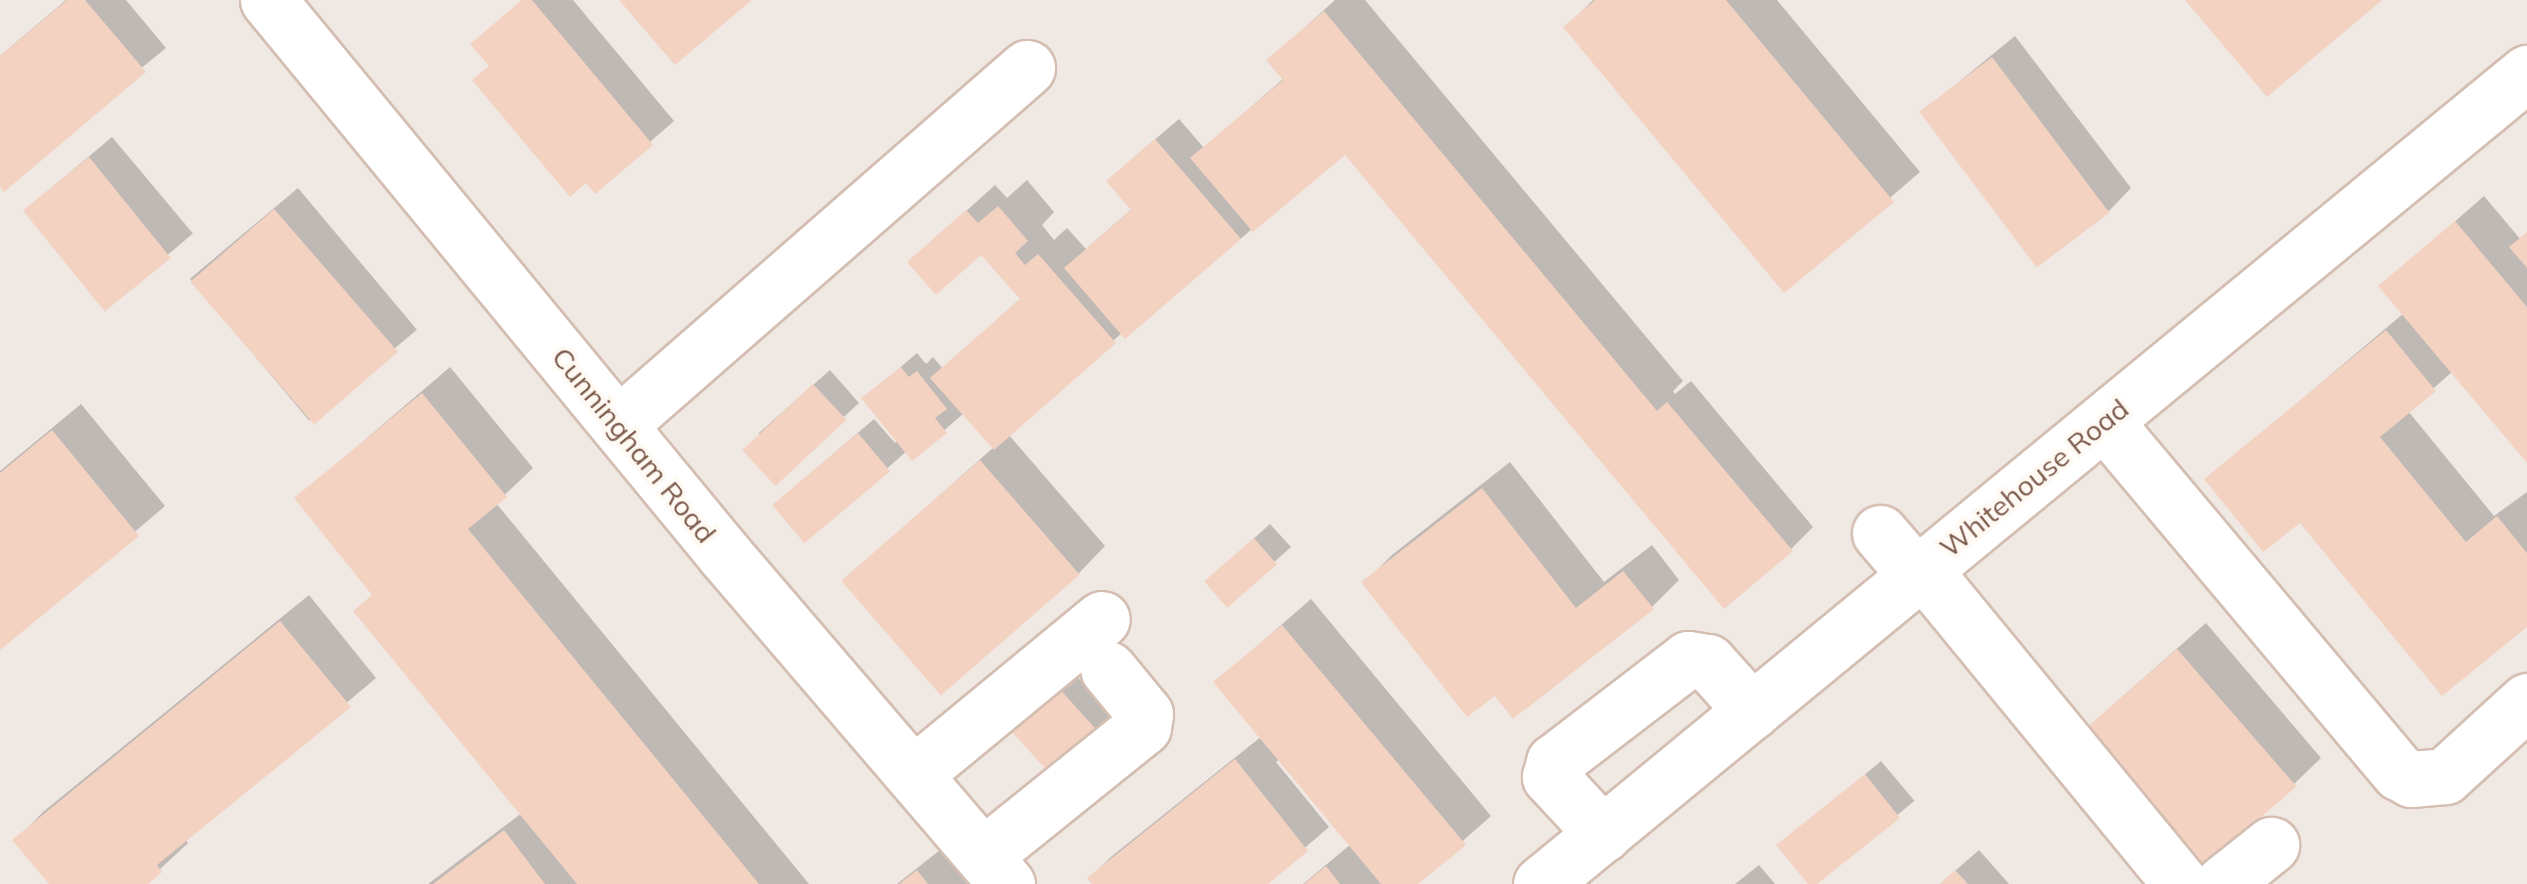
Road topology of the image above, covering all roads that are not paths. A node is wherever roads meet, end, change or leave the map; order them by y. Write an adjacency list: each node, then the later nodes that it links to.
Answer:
1 (268, 0): 5 (street, Cunningham Road)
2 (1027, 68): 5 (street)
3 (2527, 73): 4 (street, Whitehouse Road)
4 (2104, 421): 7 (street, Whitehouse Road); 8 (street)
5 (618, 425): 10 (street, Cunningham Road)
6 (1880, 534): 7 (street)
7 (1920, 573): 9 (street, Whitehouse Road); 14 (street)
8 (2527, 701)
9 (1752, 710): 12 (street, Whitehouse Road); 12 (street)
10 (915, 773): 13 (street, Cunningham Road); 13 (street)
11 (2271, 845): 15 (street)
12 (1562, 854)
13 (996, 869)
14 (2181, 884)
15 (2222, 884)

